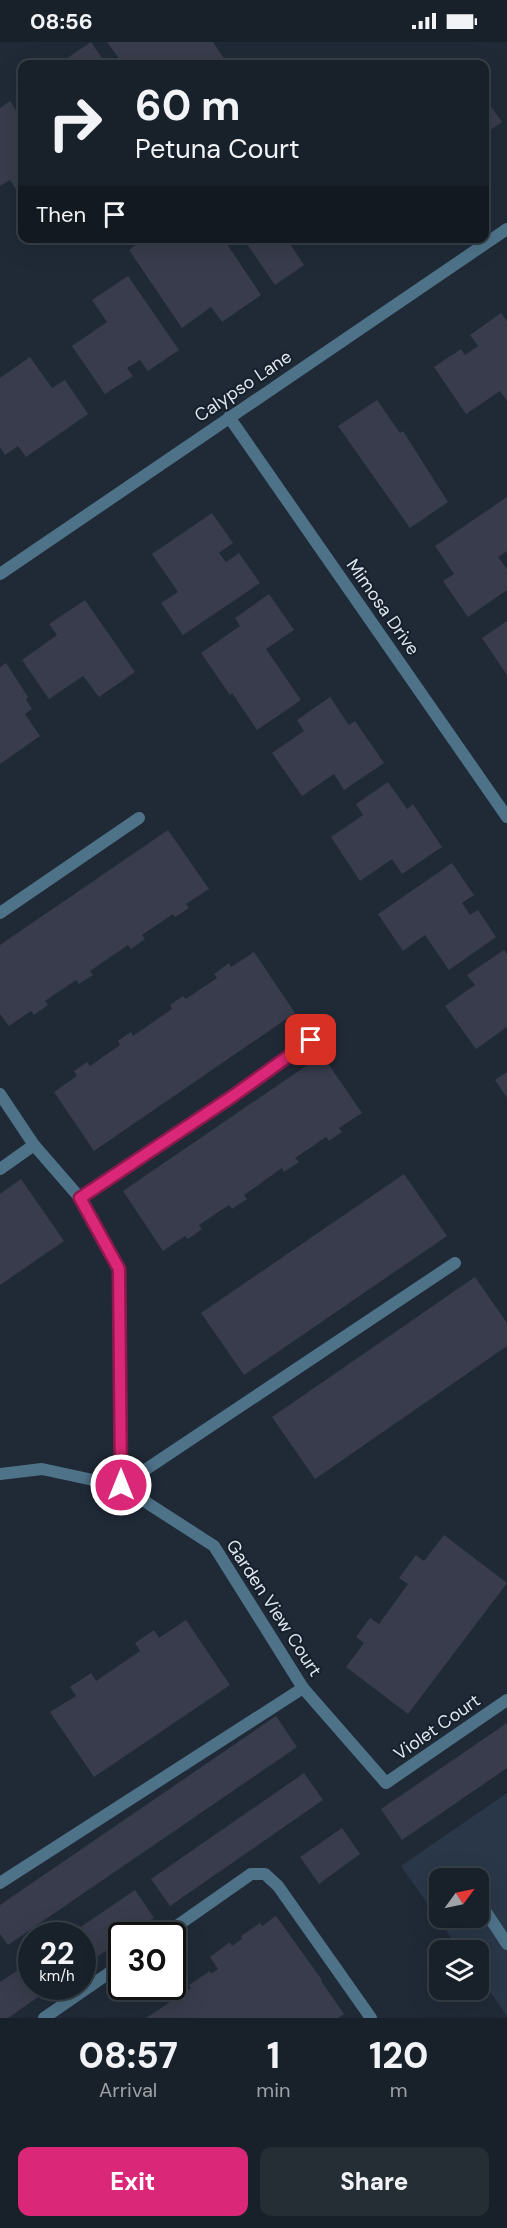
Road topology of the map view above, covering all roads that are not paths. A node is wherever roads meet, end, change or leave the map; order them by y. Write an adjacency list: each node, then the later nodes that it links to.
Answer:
1 (507, 229): 2 (street, Calypso Lane)
2 (489, 241)
3 (486, 243): 4 (street, Calypso Lane)
4 (229, 417): 5 (street, Calypso Lane); 6 (street, Mimosa Drive)
5 (0, 574)
6 (507, 817)
7 (139, 818): 8 (street)
8 (0, 913)
9 (311, 1040): 13 (street)
10 (0, 1094): 11 (street)
11 (34, 1145): 12 (street); 13 (street)
12 (0, 1169)
13 (80, 1198): 16 (street)
14 (455, 1263): 16 (street)
15 (0, 1474): 16 (street, Garden View Court)
16 (121, 1485): 17 (street, Garden View Court)
17 (303, 1688): 19 (street, Garden View Court); 20 (street)
18 (507, 1700): 19 (street, Violet Court)
19 (386, 1783)
20 (0, 1883)
21 (489, 1917): 23 (street)
22 (183, 1922): 26 (street)
23 (507, 1944)
24 (108, 1974): 25 (street)
25 (44, 2018)
26 (371, 2018)

